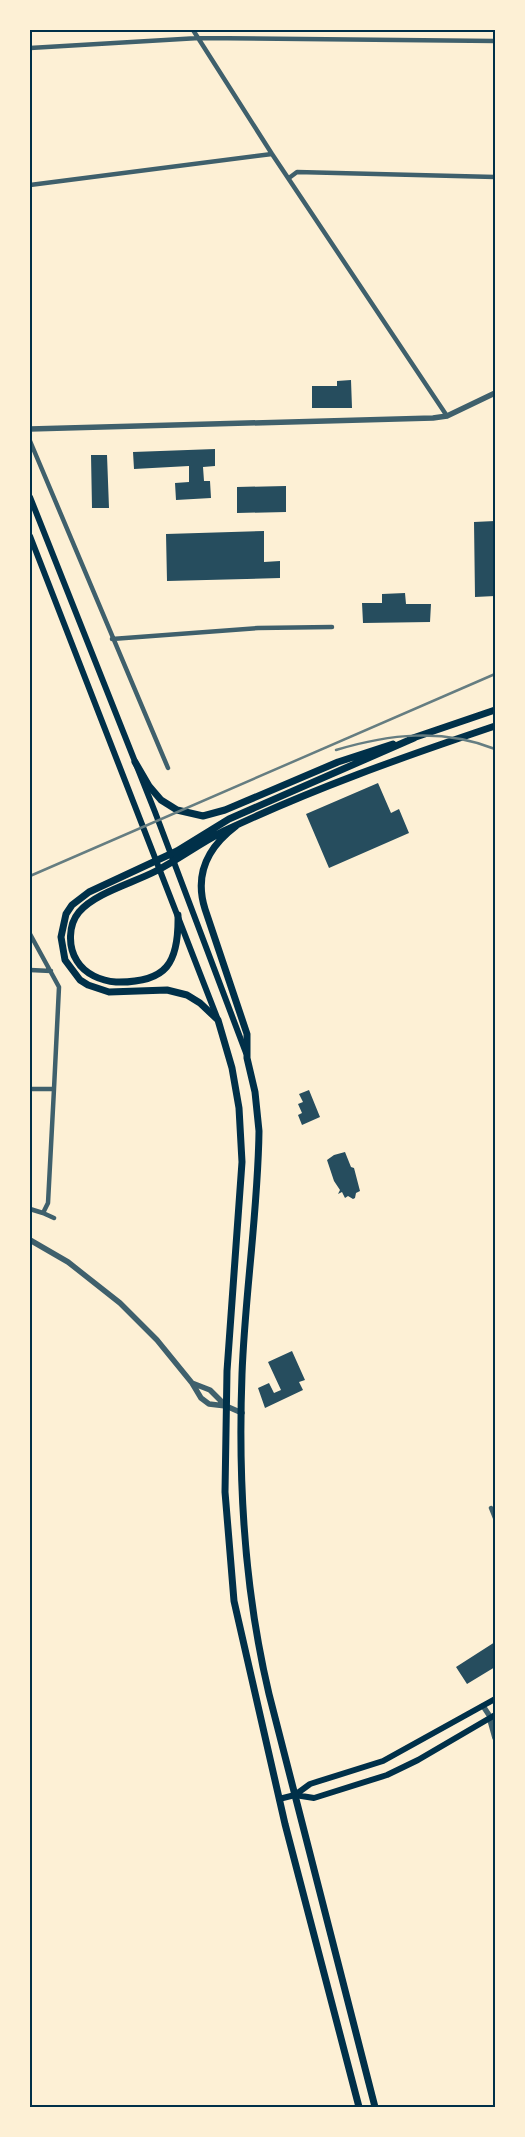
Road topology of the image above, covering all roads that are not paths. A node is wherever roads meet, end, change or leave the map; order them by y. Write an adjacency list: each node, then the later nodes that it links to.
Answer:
1 (192, 30): 2 (street)
2 (199, 38): 3 (street); 4 (street); 5 (street)
3 (495, 41)
4 (30, 48)
5 (272, 154): 7 (street); 8 (street)
6 (495, 177): 7 (street)
7 (289, 178): 10 (street)
8 (30, 185)
9 (495, 393): 10 (street)
10 (447, 416): 11 (street)
11 (30, 429)
12 (30, 441): 16 (street)
13 (30, 497): 20 (main road)
14 (30, 536): 23 (main road)
15 (332, 627): 16 (street)
16 (112, 639): 21 (street)
17 (495, 710): 19 (main road)
18 (495, 726): 22 (main road)
19 (414, 738): 20 (main road); 27 (main road)
20 (135, 762): 28 (main road)
21 (168, 768)
22 (236, 826): 23 (main road); 28 (main road)
23 (178, 915): 27 (main road)
24 (30, 934): 26 (street)
25 (30, 970): 26 (street)
26 (51, 971): 30 (street)
27 (218, 1020): 36 (main road)
28 (247, 1058): 37 (main road)
29 (30, 1088): 30 (street)
30 (54, 1090): 32 (street)
31 (30, 1209): 32 (street)
32 (43, 1213): 33 (street)
33 (54, 1218)
34 (30, 1240): 35 (street)
35 (192, 1383): 36 (street); 36 (street)
36 (226, 1406): 37 (street); 41 (main road)
37 (242, 1413): 40 (main road)
38 (491, 1508): 39 (street)
39 (495, 1518)
40 (263, 1670): 41 (main road); 47 (main road)
41 (249, 1673): 48 (main road)
42 (495, 1699): 43 (main road)
43 (483, 1706): 44 (street); 47 (main road)
44 (492, 1717): 45 (street); 46 (street); 47 (main road)
45 (495, 1724)
46 (495, 1738)
47 (295, 1795): 48 (main road); 50 (main road)
48 (279, 1799): 49 (main road)
49 (359, 2107)
50 (375, 2107)

